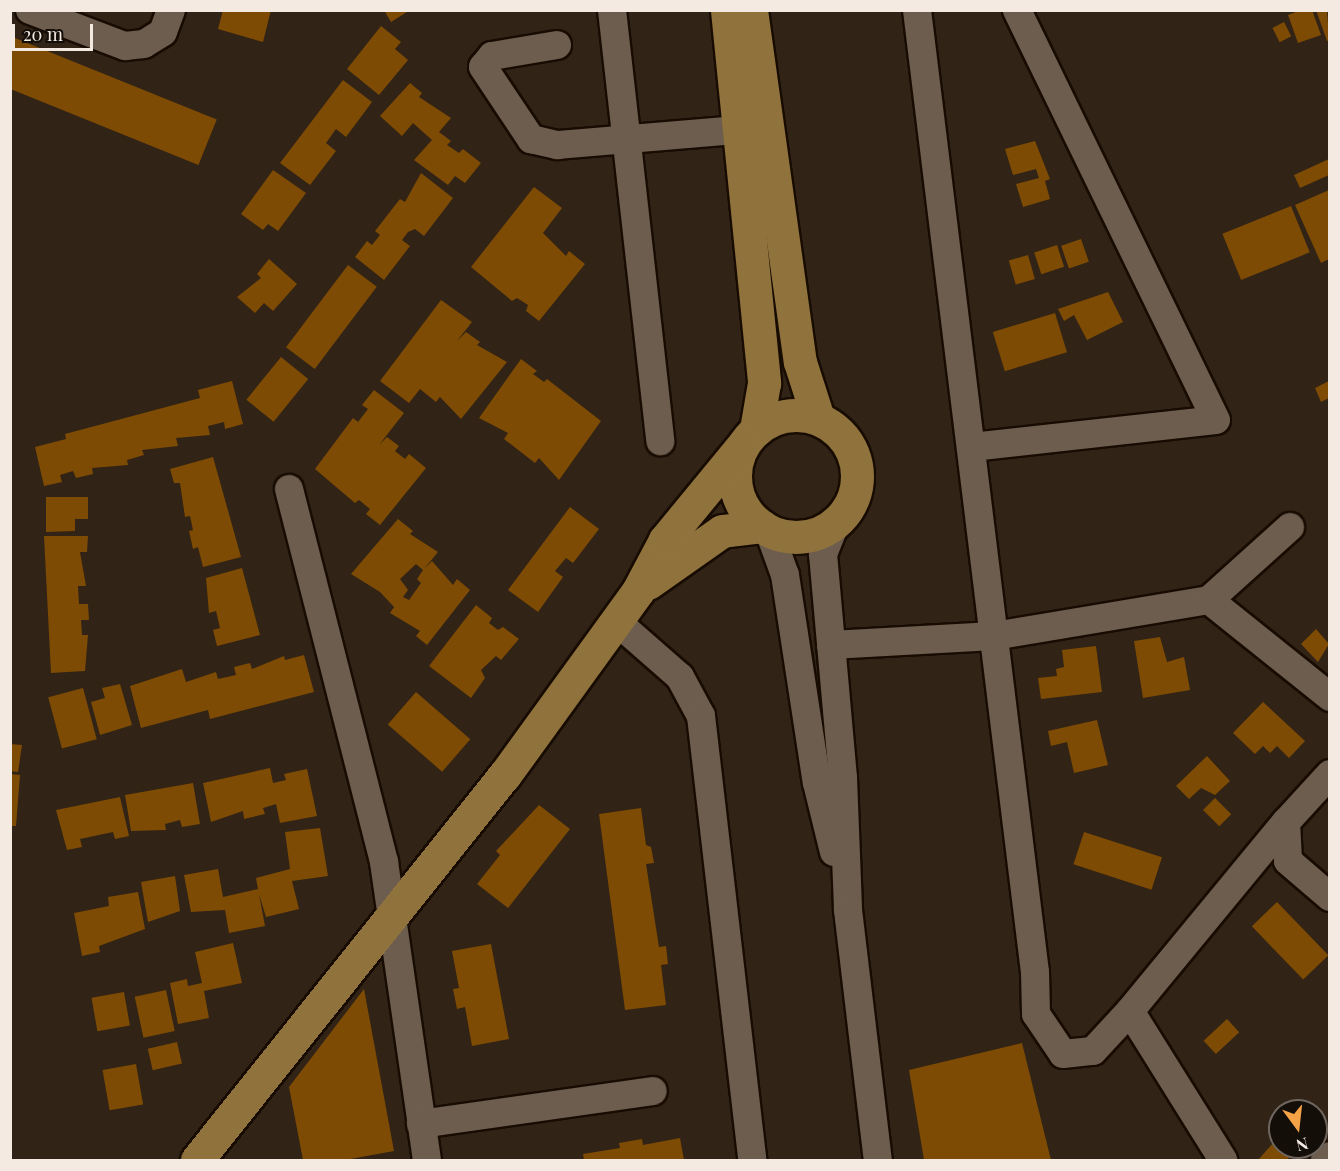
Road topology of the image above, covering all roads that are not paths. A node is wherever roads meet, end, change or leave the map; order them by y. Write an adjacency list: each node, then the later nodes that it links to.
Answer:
1 (30, 10): 2 (street)
2 (171, 10)
3 (612, 10): 10 (street)
4 (727, 10): 9 (main road)
5 (751, 10): 11 (main road)
6 (917, 10): 14 (street)
7 (1017, 10): 14 (street)
8 (557, 45): 10 (street)
9 (736, 130): 10 (street); 12 (main road)
10 (625, 139): 13 (street)
11 (818, 418): 12 (main road); 16 (main road)
12 (750, 437): 18 (main road); 19 (main road)
13 (660, 441)
14 (972, 447): 22 (street)
15 (289, 489): 29 (street)
16 (836, 522): 18 (main road); 23 (street)
17 (1290, 527): 20 (street)
18 (765, 528): 19 (main road); 28 (street)
19 (638, 591): 21 (main road)
20 (1209, 600): 22 (street); 24 (street)
21 (616, 621): 29 (main road); 36 (street)
22 (994, 636): 23 (street); 30 (street)
23 (831, 645): 28 (street)
24 (1329, 697)
25 (1329, 774): 26 (street)
26 (1286, 822): 27 (street); 30 (street)
27 (1329, 897)
28 (848, 910): 37 (street)
29 (393, 916): 32 (street); 34 (main road)
30 (1130, 1011): 38 (street)
31 (653, 1091): 32 (street)
32 (421, 1124): 35 (street)
33 (1329, 1156): 39 (street)
34 (197, 1161)
35 (427, 1161)
36 (752, 1161)
37 (878, 1161)
38 (1223, 1161)
39 (1325, 1161)

